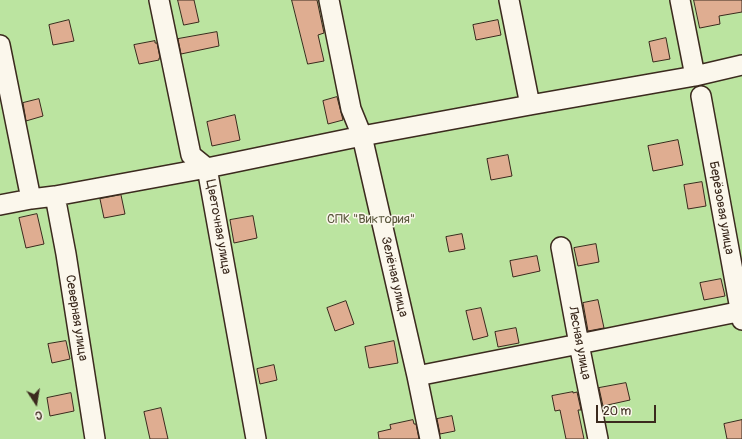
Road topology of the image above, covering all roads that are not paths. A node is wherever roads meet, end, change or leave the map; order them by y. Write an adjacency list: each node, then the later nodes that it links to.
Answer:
1 (159, 0): 11 (street, Цветочная улица)
2 (329, 0): 10 (street, Зелёная улица)
3 (510, 0): 9 (street)
4 (680, 0): 7 (street)
5 (0, 45): 13 (street)
6 (742, 65): 7 (street)
7 (695, 76): 9 (street)
8 (701, 96): 16 (street, Берёзовая улица)
9 (530, 105): 10 (street)
10 (362, 136): 11 (street); 18 (street, Зелёная улица)
11 (207, 168): 12 (street); 20 (street, Цветочная улица)
12 (55, 196): 13 (street); 19 (street, Северная улица)
13 (31, 199): 14 (street)
14 (0, 205)
15 (561, 247): 17 (street, Лесная улица)
16 (741, 314): 17 (street)
17 (579, 344): 18 (street); 22 (street, Лесная улица)
18 (417, 376): 21 (street, Зелёная улица)
19 (96, 439)
20 (256, 439)
21 (430, 439)
22 (598, 439)

